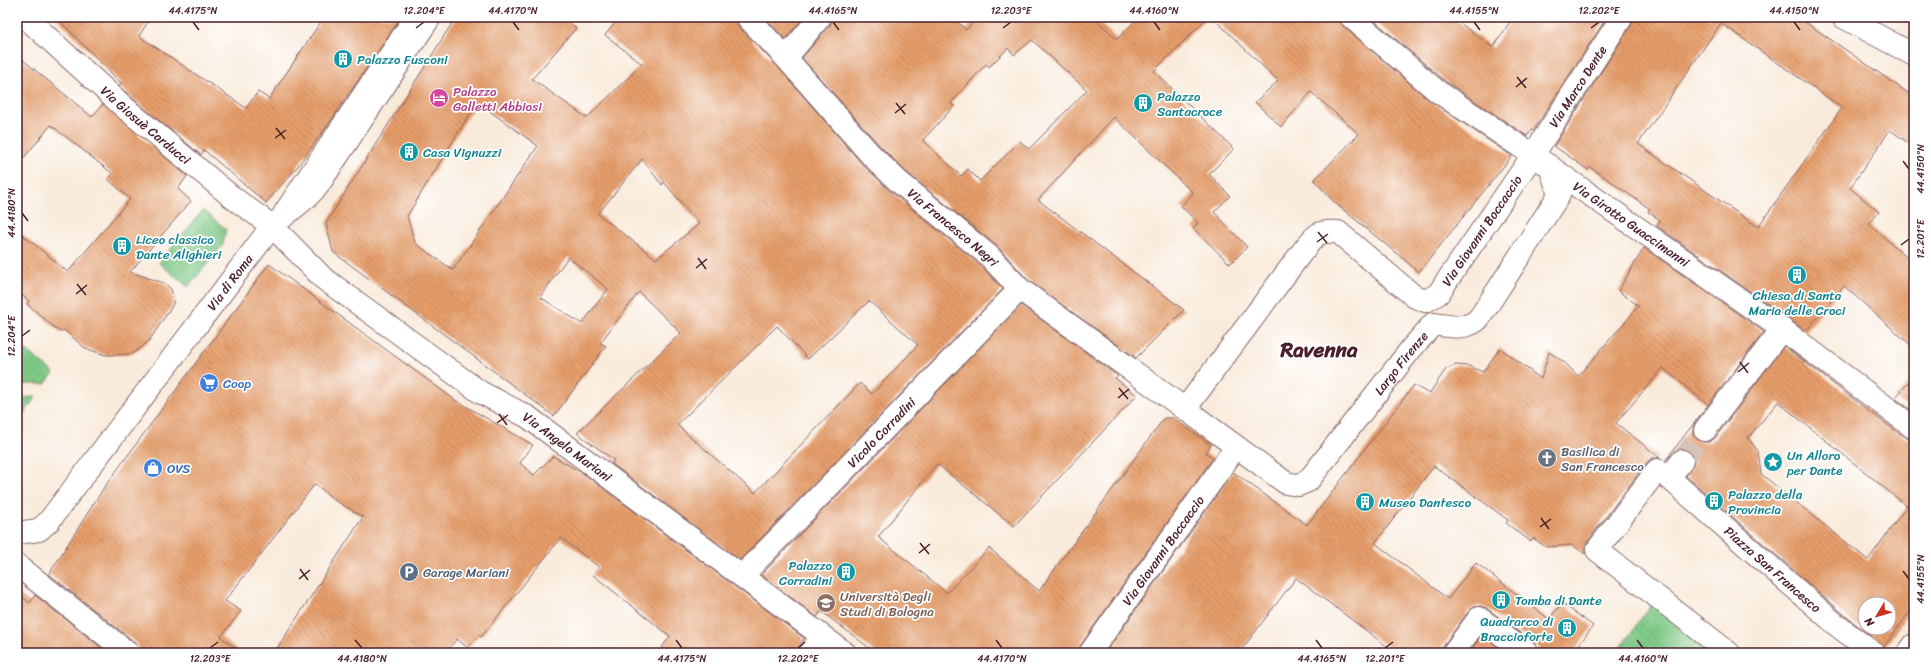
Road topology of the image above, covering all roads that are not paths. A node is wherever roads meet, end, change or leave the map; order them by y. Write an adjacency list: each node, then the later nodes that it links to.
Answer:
1 (25, 17): 12 (street, Via Giosuè Carducci)
2 (411, 17): 12 (lane)
3 (430, 17): 12 (street, Via di Roma)
4 (747, 17): 10 (street, Via Francesco Negri)
5 (820, 17): 10 (street)
6 (1351, 17): 11 (street, Via Girotto Guaccimanni)
7 (1622, 17): 11 (street, Via Marco Dente)
8 (1843, 17): 9 (street)
9 (1914, 55)
10 (786, 58): 13 (street, Via Francesco Negri)
11 (1541, 161): 14 (street, Via Giovanni Boccaccio); 15 (street); 16 (street, Via Girotto Guaccimanni)
12 (272, 226): 23 (street, Via di Roma); 25 (street, Via Angelo Mariani)
13 (1020, 289): 17 (street, Via Francesco Negri); 25 (street, Vicolo Corradini)
14 (1426, 301): 15 (street, Largo Firenze); 17 (street)
15 (1433, 324): 20 (street, Largo Firenze)
16 (1782, 329): 18 (street, Via Girotto Guaccimanni); 19 (street)
17 (1185, 409): 20 (street, Largo Firenze)
18 (1914, 428)
19 (1705, 430)
20 (1236, 447): 29 (street, Via Giovanni Boccaccio)
21 (1682, 461): 22 (street)
22 (1669, 478): 32 (street, Piazza San Francesco); 33 (street, Piazza San Francesco)
23 (17, 533)
24 (17, 565): 27 (street)
25 (742, 576): 26 (street, Via Angelo Mariani)
26 (816, 645): 28 (street, Via Angelo Mariani)
27 (128, 653)
28 (845, 653)
29 (1090, 653)
30 (1452, 653): 31 (street)
31 (1527, 653)
32 (1729, 653)
33 (1873, 653)

